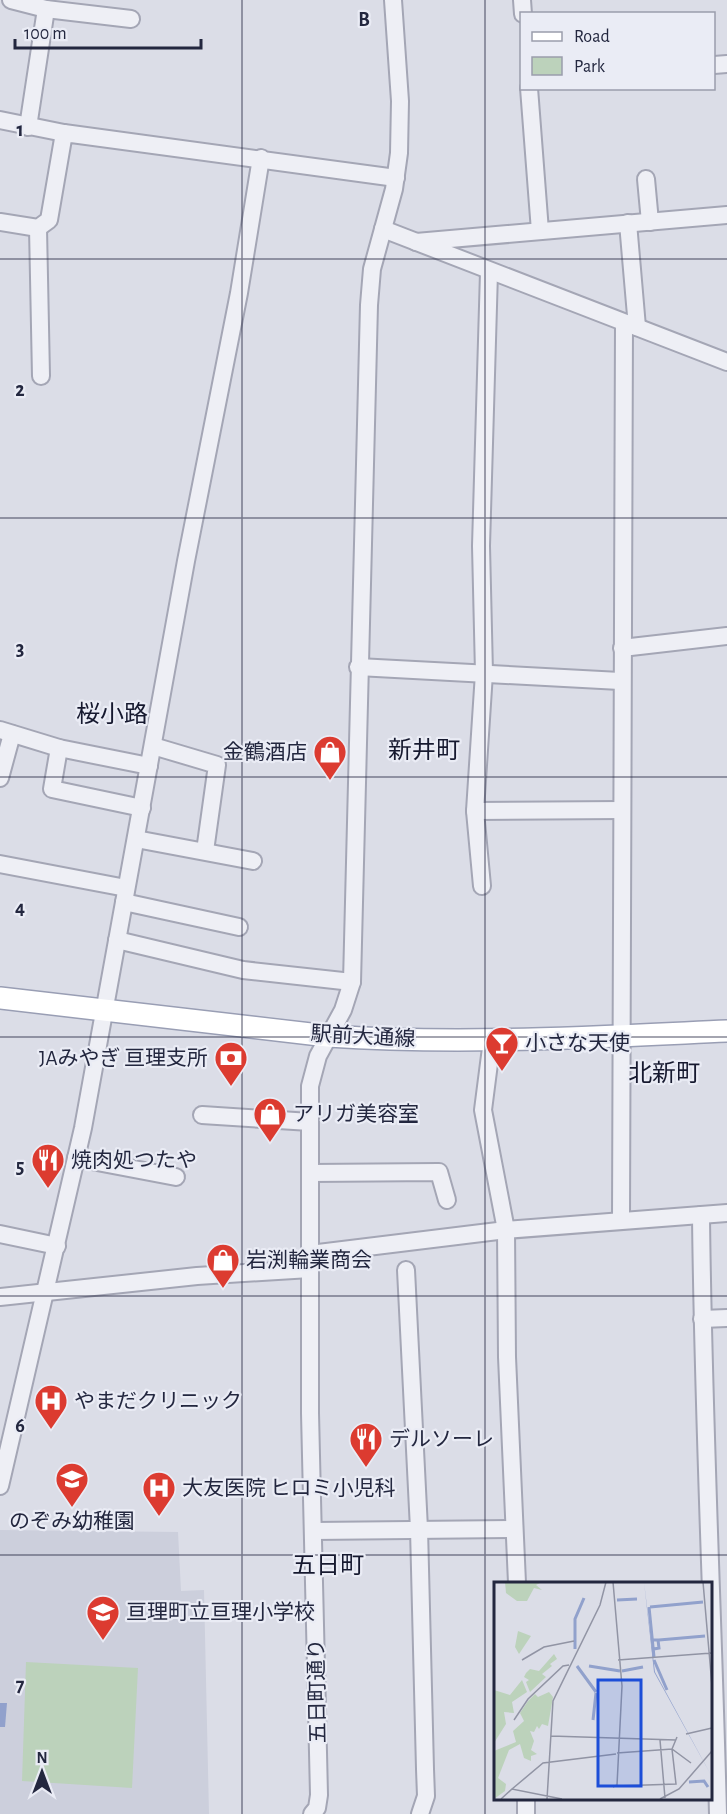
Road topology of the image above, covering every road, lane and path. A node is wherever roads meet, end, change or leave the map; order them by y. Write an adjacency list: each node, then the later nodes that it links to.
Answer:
1 (11, 0): 3 (street)
2 (393, 0): 10 (street, 五日町通り)
3 (46, 9): 4 (street); 7 (street)
4 (131, 20)
5 (529, 90): 18 (street)
6 (0, 120): 7 (street)
7 (28, 127): 8 (street)
8 (64, 133): 9 (street); 16 (street)
9 (261, 158): 10 (street); 30 (street)
10 (396, 178): 17 (street, 五日町通り)
11 (646, 179): 14 (street)
12 (727, 215): 14 (street)
13 (0, 222): 16 (street)
14 (650, 222): 15 (street)
15 (628, 223): 18 (street); 21 (street)
16 (38, 228): 23 (street)
17 (383, 229): 19 (street); 26 (street, 五日町通り)
18 (540, 231): 19 (street)
19 (415, 242): 20 (street)
20 (489, 272): 21 (street); 27 (street)
21 (630, 325): 22 (street); 25 (street)
22 (727, 362)
23 (41, 376)
24 (727, 636): 25 (street)
25 (622, 648): 28 (street)
26 (358, 667): 27 (street); 45 (street, 五日町通り)
27 (484, 673): 28 (street); 36 (street)
28 (620, 681): 35 (street)
29 (6, 732): 31 (street); 33 (street)
30 (153, 746): 32 (street); 38 (street)
31 (59, 748): 32 (street); 34 (street)
32 (149, 766): 34 (street)
33 (0, 778)
34 (142, 808): 37 (street)
35 (622, 810): 36 (street); 50 (street)
36 (475, 811): 41 (street)
37 (136, 839): 38 (street); 42 (street)
38 (205, 851): 39 (street)
39 (253, 861)
40 (0, 864): 42 (street)
41 (482, 886)
42 (125, 895): 43 (street); 44 (street)
43 (239, 927)
44 (117, 940): 45 (street); 47 (street)
45 (351, 982): 49 (street, 五日町通り)
46 (0, 998): 47 (main road, 駅前大通線)
47 (105, 1010): 49 (main road, 駅前大通線); 54 (street)
48 (727, 1030): 50 (main road, 駅前大通線)
49 (328, 1036): 51 (main road, 駅前大通線); 53 (street, 五日町通り)
50 (620, 1036): 51 (main road, 駅前大通線); 60 (street)
51 (492, 1040): 61 (street)
52 (202, 1115): 53 (street)
53 (310, 1122): 55 (street, 五日町通り)
54 (76, 1158): 56 (street); 63 (street)
55 (310, 1173): 57 (street); 64 (street, 五日町通り)
56 (176, 1177)
57 (447, 1200)
58 (727, 1213): 59 (street)
59 (701, 1215): 60 (street); 68 (street)
60 (621, 1220): 61 (street)
61 (506, 1230): 64 (street); 72 (street)
62 (0, 1234): 63 (street)
63 (57, 1246): 66 (street)
64 (310, 1262): 66 (street); 73 (street, 五日町通り)
65 (406, 1270): 71 (street)
66 (46, 1292): 67 (street); 70 (street)
67 (0, 1297)
68 (702, 1318): 69 (street); 74 (street)
69 (727, 1318)
70 (0, 1486)
71 (419, 1529): 72 (street); 73 (street); 79 (street)
72 (514, 1529): 75 (street)
73 (313, 1531): 78 (street, 五日町通り)
74 (720, 1575): 76 (street)
75 (517, 1582)
76 (712, 1606): 81 (street)
77 (525, 1799): 80 (street)
78 (312, 1814)
79 (420, 1814)
80 (526, 1814)
81 (718, 1814)

